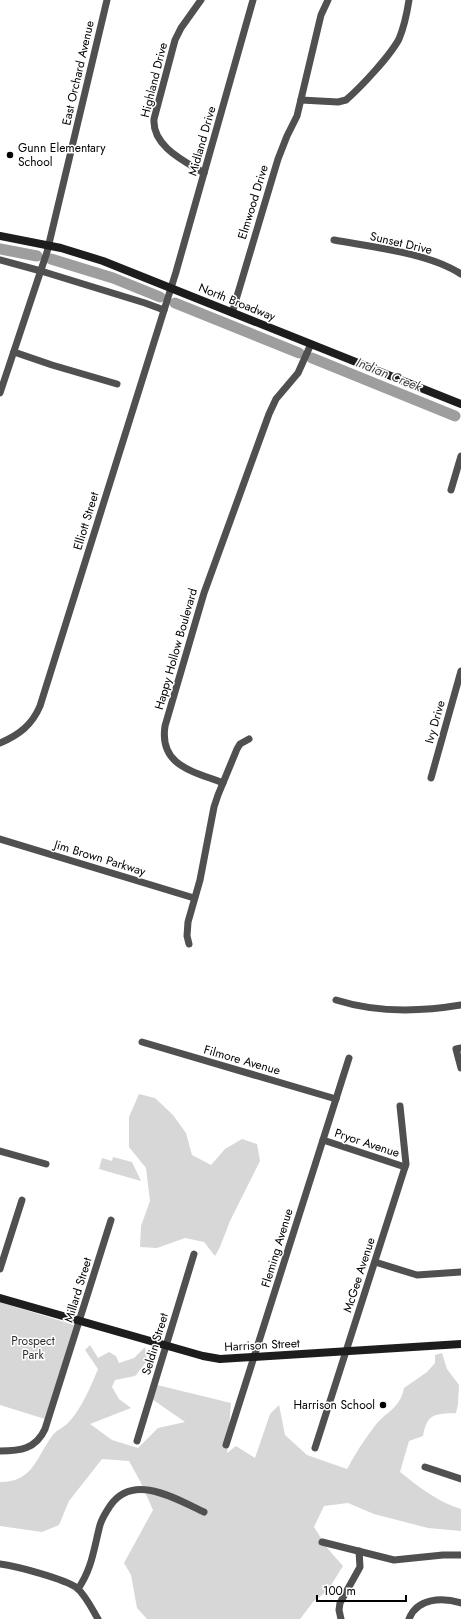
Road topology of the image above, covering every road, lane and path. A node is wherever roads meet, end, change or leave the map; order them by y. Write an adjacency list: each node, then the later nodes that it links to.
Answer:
1 (107, 0): 10 (street, East Orchard Avenue)
2 (201, 0): 7 (street, Highland Drive)
3 (253, 0): 7 (street, Midland Drive)
4 (328, 0): 6 (street, Elmwood Drive)
5 (409, 0): 6 (street)
6 (301, 100): 16 (street, Elmwood Drive)
7 (204, 173): 14 (street, Midland Drive)
8 (0, 236): 10 (main road, North Broadway)
9 (334, 240): 13 (street, Sunset Drive)
10 (48, 245): 12 (street, East Orchard Avenue); 14 (main road, North Broadway)
11 (0, 260): 12 (street)
12 (41, 270): 15 (street); 18 (street, East Orchard Avenue)
13 (461, 274)
14 (171, 288): 15 (street, Elliott Street); 16 (main road, North Broadway)
15 (164, 310): 26 (street, Elliott Street)
16 (232, 313): 17 (main road, North Broadway)
17 (311, 344): 21 (main road, North Broadway); 28 (street, Happy Hollow Boulevard)
18 (14, 352): 19 (street); 20 (street, East Orchard Avenue)
19 (117, 384)
20 (0, 393)
21 (461, 404)
22 (461, 456): 23 (street)
23 (451, 490)
24 (461, 671): 27 (street, Ivy Drive)
25 (249, 739): 28 (street)
26 (0, 744)
27 (431, 778)
28 (223, 783): 30 (street)
29 (0, 839): 30 (street, Jim Brown Parkway)
30 (194, 898): 31 (street)
31 (189, 944)
32 (336, 1000): 33 (street)
33 (461, 1004)
34 (142, 1042): 38 (street, Filmore Avenue)
35 (461, 1048): 37 (street)
36 (349, 1058): 38 (street, Fleming Avenue)
37 (461, 1068)
38 (336, 1099): 40 (street, Fleming Avenue)
39 (400, 1106): 43 (street, McGee Avenue)
40 (323, 1140): 43 (street, Pryor Avenue); 55 (street, Fleming Avenue)
41 (0, 1151): 42 (street)
42 (46, 1164)
43 (405, 1167): 47 (street, McGee Avenue)
44 (22, 1200): 48 (street)
45 (111, 1220): 51 (street, Millard Street)
46 (194, 1254): 53 (street, Seldin Street)
47 (375, 1262): 49 (street); 54 (street, McGee Avenue)
48 (0, 1269)
49 (461, 1272)
50 (0, 1298): 51 (main road, Harrison Street)
51 (80, 1321): 53 (main road, Harrison Street); 59 (street, Millard Street)
52 (461, 1344): 54 (main road, Harrison Street)
53 (165, 1346): 55 (main road, Harrison Street); 56 (street, Seldin Street)
54 (347, 1351): 55 (main road, Harrison Street); 58 (street, McGee Avenue)
55 (254, 1358): 57 (street, Fleming Avenue)
56 (137, 1441)
57 (226, 1445)
58 (315, 1448)
59 (0, 1451)
60 (425, 1467): 61 (street)
61 (461, 1479)
62 (204, 1512): 67 (street)
63 (322, 1542): 64 (street)
64 (358, 1551): 65 (street); 70 (street)
65 (461, 1555)
66 (0, 1564): 67 (street)
67 (78, 1589): 69 (street)
68 (461, 1603): 71 (street)
69 (98, 1619)
70 (342, 1619)
71 (409, 1619)

